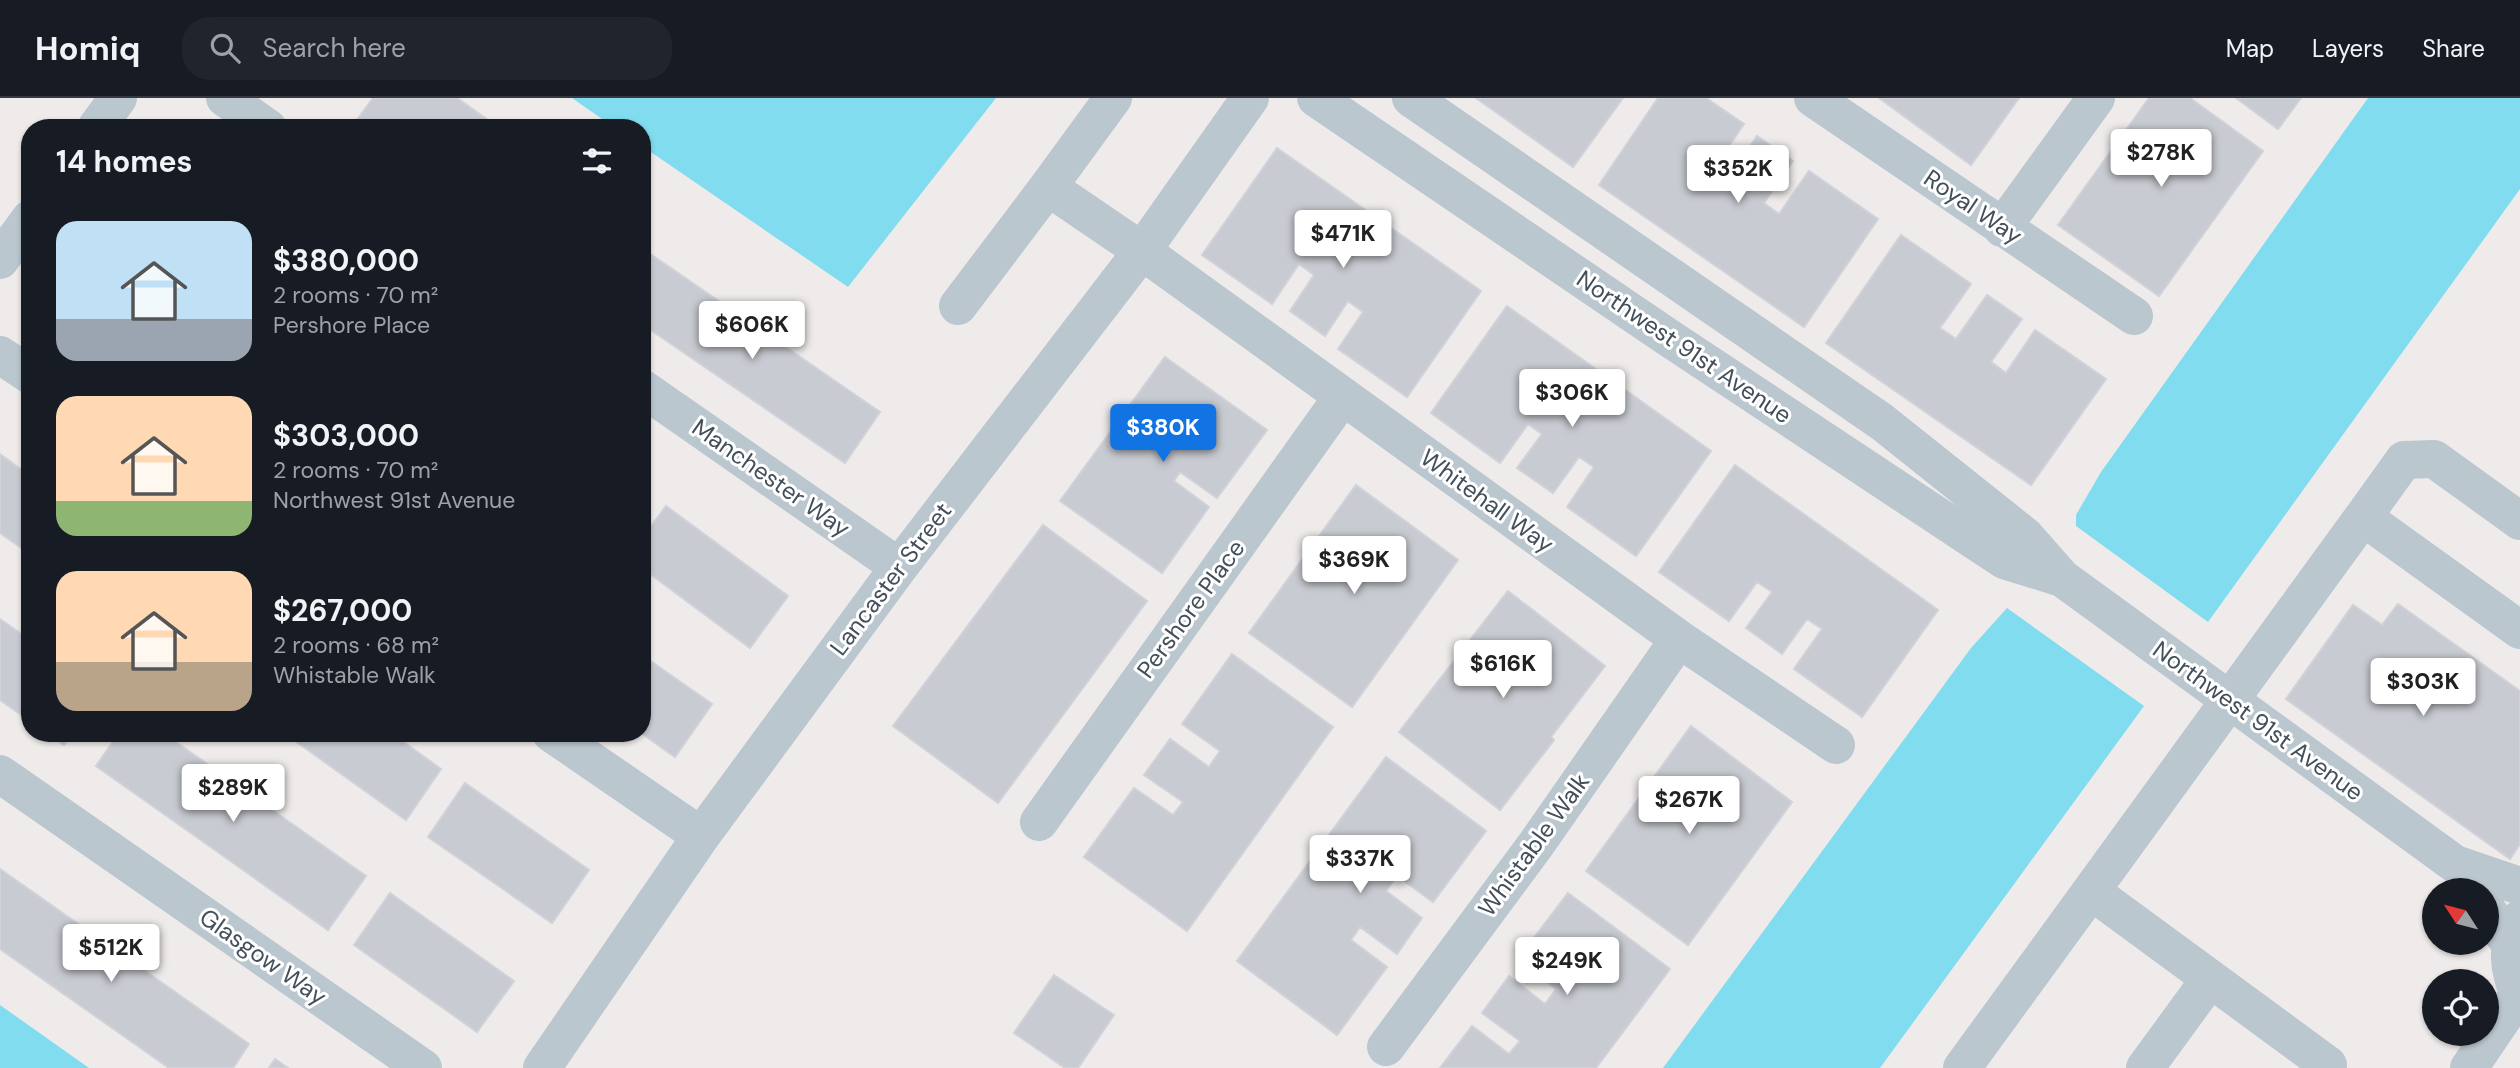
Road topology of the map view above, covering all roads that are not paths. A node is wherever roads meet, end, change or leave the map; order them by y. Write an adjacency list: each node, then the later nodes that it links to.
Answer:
1 (118, 98): 9 (street)
2 (225, 98): 10 (street)
3 (1112, 98): 11 (street)
4 (1250, 98): 14 (street, Lancaster Street)
5 (1411, 98): 16 (street, Northwest 91st Avenue)
6 (1813, 98): 12 (street, Royal Way)
7 (2096, 98): 12 (street)
8 (1337, 104): 19 (street, Northwest 91st Avenue)
9 (103, 119)
10 (255, 119)
11 (1048, 187): 14 (street, Whitehall Way); 17 (street)
12 (2003, 228): 18 (street, Royal Way)
13 (21, 231): 15 (street)
14 (1142, 251): 23 (street, Whitehall Way); 28 (street, Lancaster Street)
15 (0, 260)
16 (1694, 292): 19 (street); 24 (street, Northwest 91st Avenue)
17 (958, 306)
18 (2134, 316)
19 (1666, 336): 25 (street, Northwest 91st Avenue)
20 (0, 355): 21 (street)
21 (21, 370)
22 (651, 394): 28 (street, Manchester Way)
23 (1343, 396): 31 (street, Whitehall Way); 36 (street, Pershore Place)
24 (1891, 429): 25 (street); 29 (street, Northwest 91st Avenue)
25 (1863, 467): 29 (street, Northwest 91st Avenue)
26 (2363, 517): 27 (street); 30 (street); 32 (street)
27 (2520, 521)
28 (899, 567): 37 (street, Lancaster Street)
29 (2062, 578): 32 (street, Northwest 91st Avenue)
30 (2520, 630)
31 (1679, 639): 34 (street, Whitehall Way); 46 (street, Whistable Walk)
32 (2231, 701): 38 (street, Northwest 91st Avenue); 41 (street)
33 (564, 742): 37 (street)
34 (1836, 745)
35 (0, 774): 48 (street, Glasgow Way)
36 (1039, 822)
37 (701, 836): 49 (street, Lancaster Street)
38 (2464, 878)
39 (2499, 883): 40 (street, Northwest 91st Avenue)
40 (2520, 886)
41 (2091, 891): 44 (street); 50 (street)
42 (2499, 919): 43 (street)
43 (2515, 931): 45 (street)
44 (2210, 979): 47 (street); 51 (street)
45 (2520, 995): 52 (street)
46 (1386, 1047)
47 (2328, 1065)
48 (423, 1068)
49 (542, 1068)
50 (1962, 1068)
51 (2145, 1068)
52 (2469, 1068)

